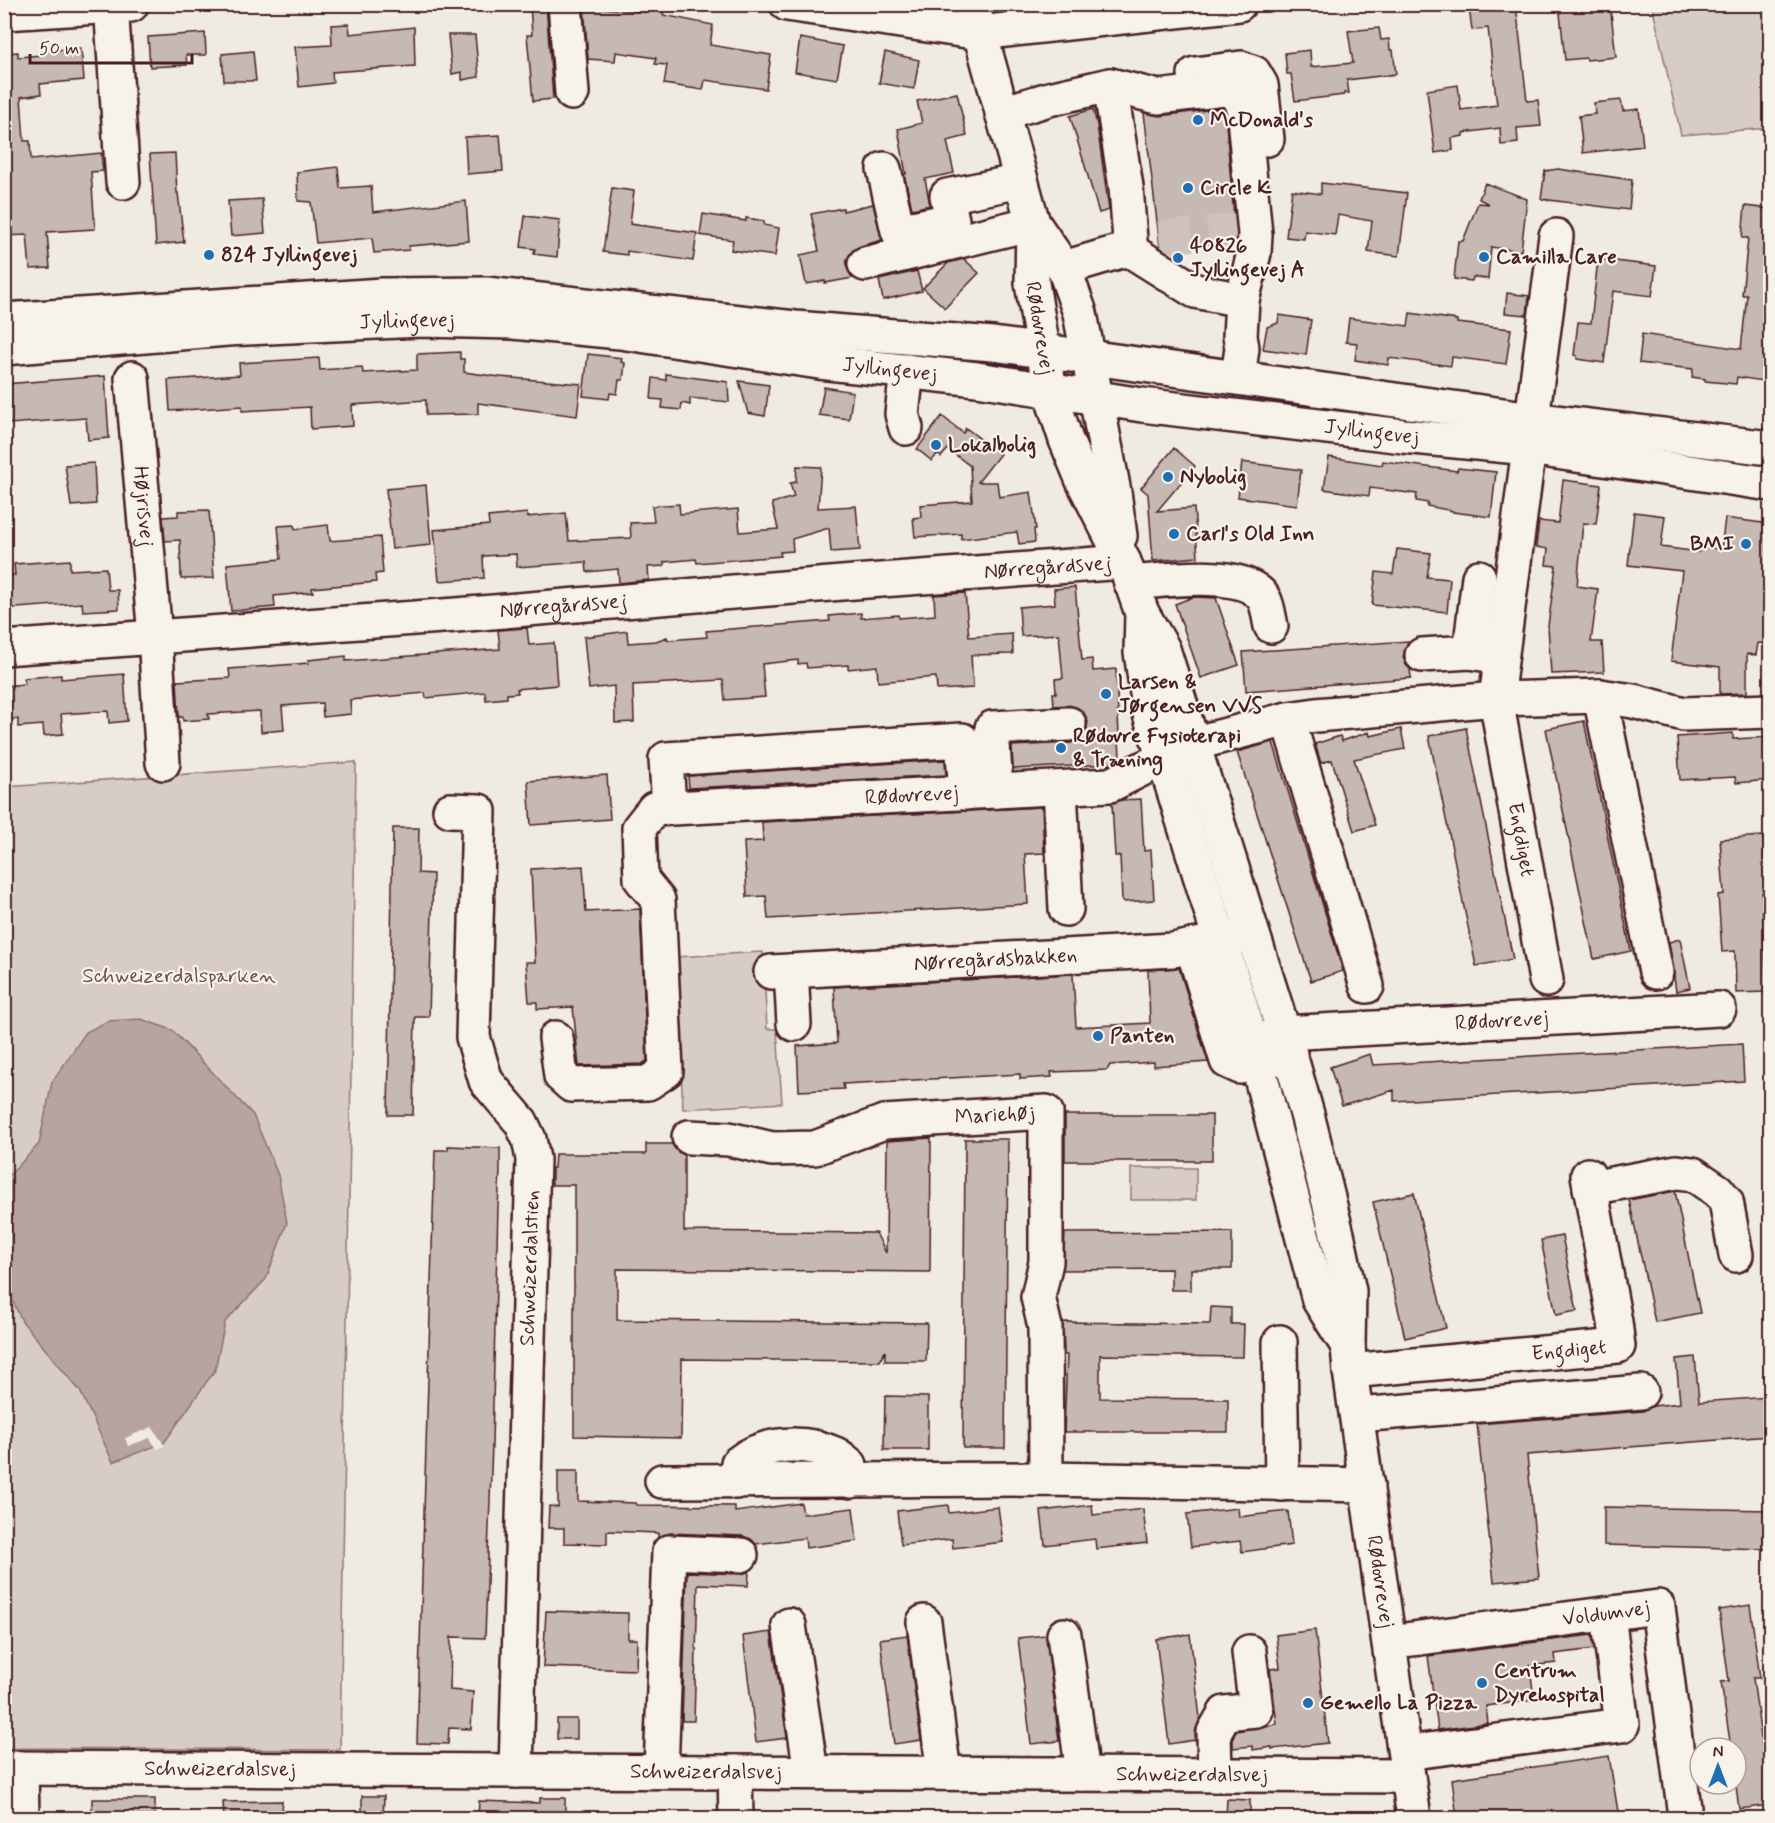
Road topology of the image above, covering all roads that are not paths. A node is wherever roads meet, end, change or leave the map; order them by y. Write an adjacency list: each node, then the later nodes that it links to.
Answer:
1 (565, 4): 8 (street)
2 (786, 4): 6 (street)
3 (1239, 4): 6 (street)
4 (118, 5): 5 (street); 12 (street)
5 (4, 13)
6 (976, 19): 9 (street, Rødovrevej)
7 (1110, 85): 9 (street); 14 (street); 14 (street); 16 (street)
8 (573, 93)
9 (1002, 113): 11 (street, Rødovrevej)
10 (884, 169): 11 (street)
11 (1021, 181): 13 (street, Rødovrevej)
12 (123, 182)
13 (1034, 224): 17 (street); 18 (street, Rødovrevej); 22 (street, Rødovrevej)
14 (1249, 228): 19 (street)
15 (1556, 237): 30 (street)
16 (1139, 242): 18 (street); 19 (street)
17 (865, 264)
18 (1064, 268): 23 (street, Rødovrevej)
19 (1242, 300): 26 (street)
20 (4, 320): 22 (street, Jyllingevej)
21 (4, 348): 24 (street, Jyllingevej)
22 (1043, 352): 23 (street, Jyllingevej); 27 (street, Rødovrevej)
23 (1088, 358): 26 (street, Jyllingevej); 28 (street, Rødovrevej)
24 (907, 371): 27 (street, Jyllingevej); 29 (street)
25 (132, 378): 36 (street, Højrisvej)
26 (1238, 378): 30 (street, Jyllingevej)
27 (1050, 391): 28 (street, Jyllingevej); 33 (street, Rødovrevej)
28 (1096, 399): 30 (street, Jyllingevej); 33 (street, Rødovrevej)
29 (906, 428)
30 (1530, 434): 31 (street, Jyllingevej); 32 (street, Jyllingevej); 39 (street, Engdiget)
31 (1770, 448)
32 (1770, 484)
33 (1127, 572): 35 (street, Nørregårdsvej); 36 (street, Nørregårdsvej); 45 (street, Rødovrevej)
34 (1479, 577): 39 (street)
35 (1271, 626)
36 (155, 636): 37 (street, Nørregårdsvej); 46 (street, Højrisvej)
37 (4, 648)
38 (1422, 655): 39 (street)
39 (1486, 655): 41 (street, Engdiget)
40 (1600, 696): 41 (street); 42 (street); 53 (street)
41 (1496, 699): 43 (street); 54 (street, Engdiget)
42 (1770, 711)
43 (1288, 719): 45 (street); 55 (street)
44 (1069, 724): 48 (street)
45 (1178, 751): 47 (street, Rødovrevej); 52 (street, Rødovrevej)
46 (163, 763)
47 (1060, 788): 48 (street, Rødovrevej); 51 (street)
48 (981, 792): 49 (street, Rødovrevej); 49 (street)
49 (661, 809): 58 (street)
50 (450, 810): 80 (street, Schweizerdalstien)
51 (1066, 909)
52 (1222, 940): 57 (street, Nørregårdsbakken); 59 (street, Rødovrevej); 60 (street, Rødovrevej)
53 (1656, 972)
54 (1546, 980)
55 (1367, 986)
56 (1719, 1009): 59 (street, Rødovrevej)
57 (794, 1024)
58 (556, 1038)
59 (1287, 1044): 60 (street, Rødovrevej); 64 (street, Rødovrevej)
60 (1255, 1053): 64 (street, Rødovrevej)
61 (689, 1137): 67 (street, Mariehøj)
62 (1737, 1255): 64 (street, Engdiget)
63 (1280, 1342): 69 (street)
64 (1349, 1358): 66 (street, Rødovrevej)
65 (1641, 1392): 66 (street)
66 (1358, 1415): 70 (street, Rødovrevej)
67 (1047, 1479): 68 (street); 69 (street)
68 (662, 1481)
69 (1282, 1484): 70 (street)
70 (1367, 1485): 76 (street, Rødovrevej)
71 (741, 1555): 81 (street)
72 (1608, 1614): 76 (street, Voldumvej); 78 (street, Schweizerdalsvej); 87 (street, Voldumvej)
73 (924, 1622): 84 (street)
74 (789, 1625): 83 (street)
75 (1064, 1635): 85 (street)
76 (1389, 1642): 78 (street, Rødovrevej)
77 (1249, 1652): 86 (street)
78 (1407, 1764): 86 (street, Schweizerdalsvej); 90 (street, Rødovrevej)
79 (13, 1768): 80 (street, Schweizerdalsvej); 88 (street)
80 (516, 1771): 81 (street, Schweizerdalsvej)
81 (661, 1771): 82 (street, Schweizerdalsvej)
82 (735, 1772): 83 (street, Schweizerdalsvej); 89 (street)
83 (811, 1772): 84 (street, Schweizerdalsvej)
84 (944, 1773): 85 (street, Schweizerdalsvej)
85 (1083, 1774): 86 (street, Schweizerdalsvej)
86 (1215, 1774)
87 (1684, 1808)
88 (22, 1818)
89 (736, 1818)
90 (1414, 1818)

